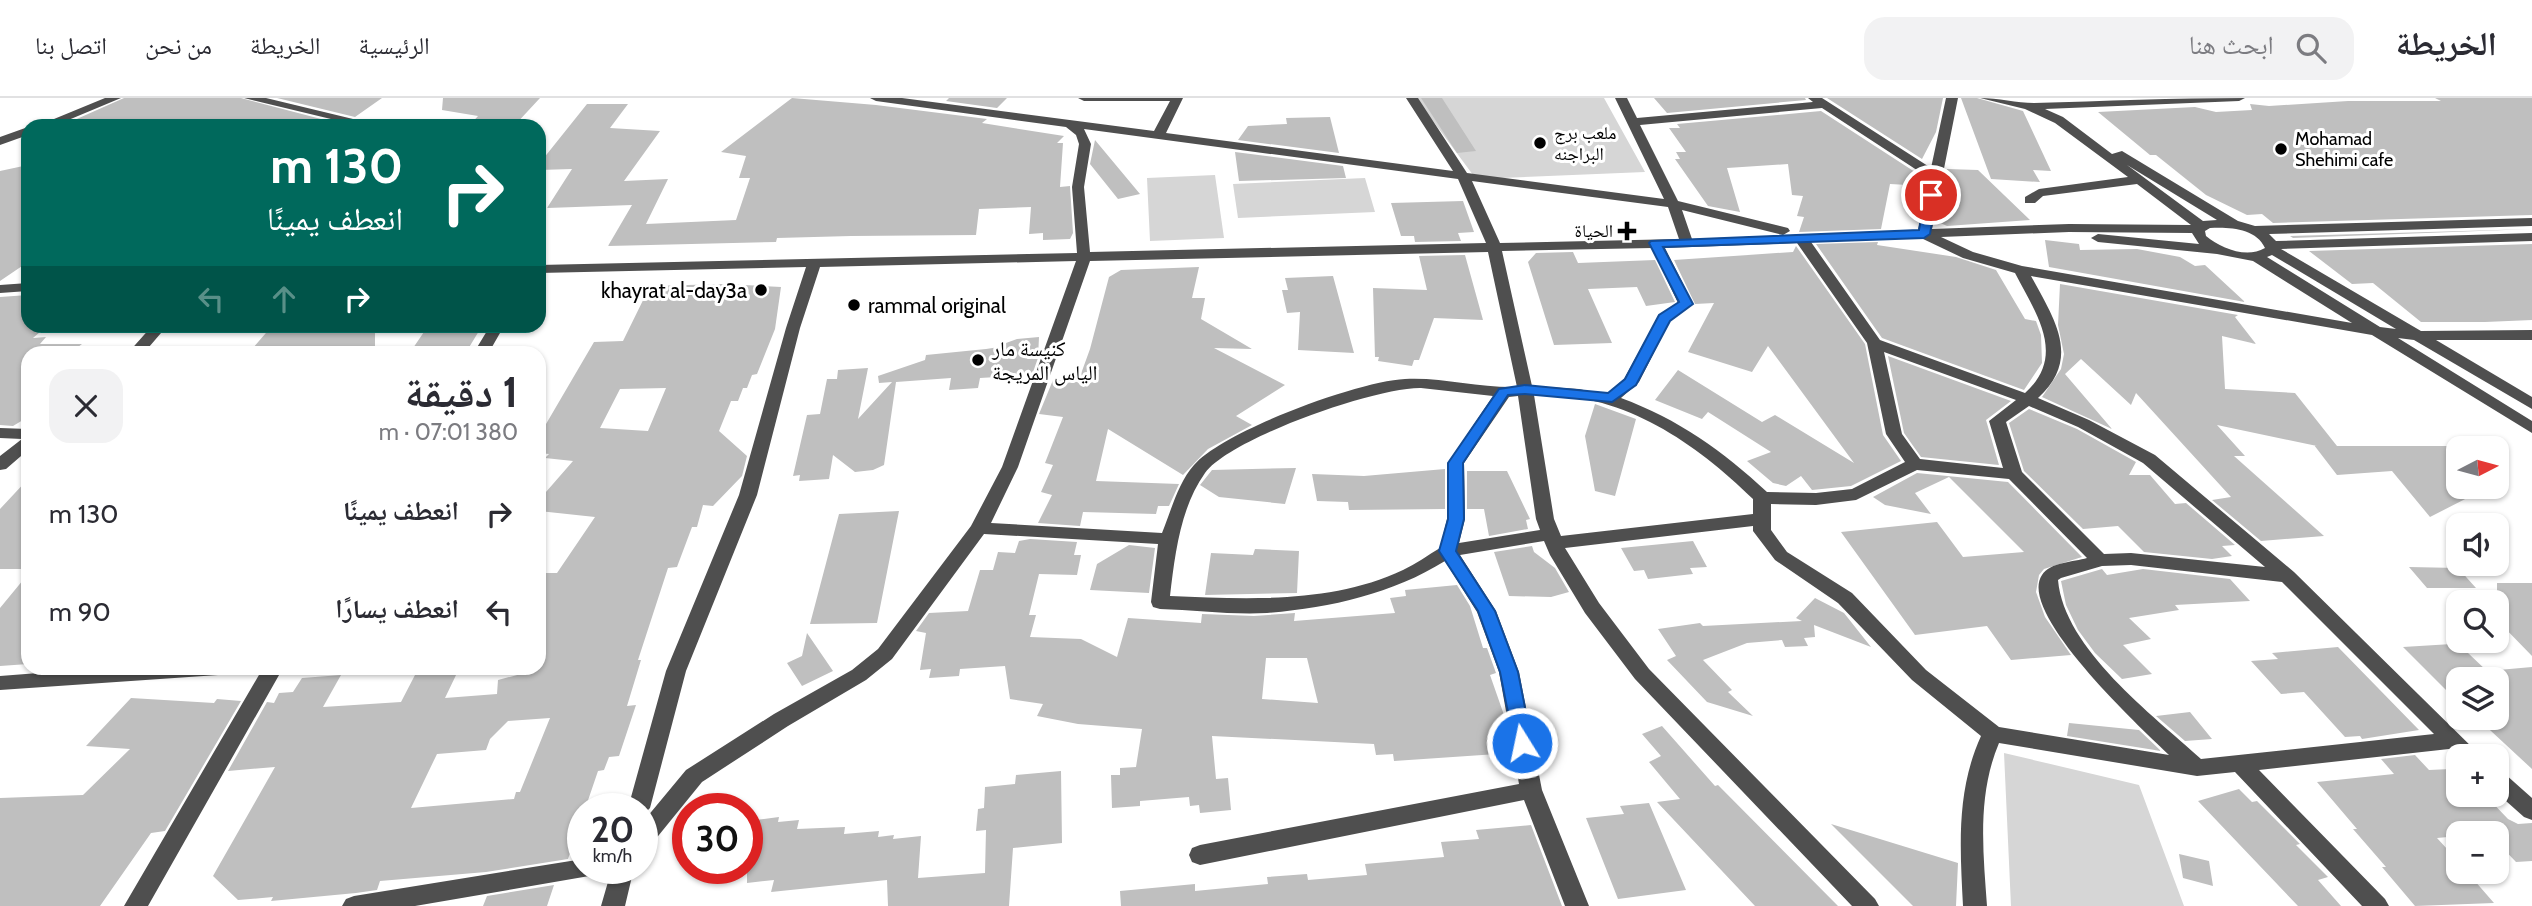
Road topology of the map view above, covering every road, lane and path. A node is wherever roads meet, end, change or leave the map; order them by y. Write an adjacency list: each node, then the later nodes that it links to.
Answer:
1 (115, 98): 13 (street)
2 (250, 98): 14 (street)
3 (876, 98): 16 (street)
4 (1084, 98): 5 (street)
5 (1177, 98): 18 (street)
6 (1412, 98): 22 (street)
7 (1620, 98): 15 (street)
8 (1952, 98): 21 (street)
9 (1986, 98): 12 (street)
10 (2239, 98): 12 (street)
11 (1818, 102): 15 (street); 21 (street)
12 (2028, 106): 19 (street)
13 (61, 119)
14 (343, 119)
15 (1633, 122): 25 (street)
16 (1070, 124): 18 (street); 41 (street)
17 (21, 134): 20 (street)
18 (1159, 134): 22 (street)
19 (2087, 139): 23 (street); 27 (street)
20 (0, 141)
21 (1934, 175): 31 (street)
22 (1463, 176): 25 (street); 37 (street)
23 (2138, 180): 24 (street); 28 (street)
24 (2030, 200)
25 (1673, 204): 32 (street); 36 (street)
26 (2532, 222): 29 (street)
27 (2236, 225): 28 (street); 29 (street)
28 (2200, 227): 30 (street); 39 (street)
29 (2251, 230): 38 (street)
30 (2004, 232): 31 (street); 39 (street)
31 (1924, 234): 32 (street); 44 (street)
32 (1840, 237): 34 (street)
33 (2532, 237): 38 (street)
34 (1801, 238): 36 (street); 51 (street)
35 (1656, 243): 36 (street); 37 (street); 55 (street)
36 (1688, 243)
37 (1494, 246): 41 (street); 53 (street)
38 (2272, 247): 40 (street); 50 (street)
39 (2218, 250): 40 (street)
40 (2255, 256): 47 (street)
41 (1084, 258): 42 (street); 67 (street)
42 (814, 263): 43 (street); 83 (street)
43 (546, 269)
44 (2021, 270): 47 (street); 56 (street)
45 (21, 288): 46 (street)
46 (0, 289)
47 (2381, 332): 50 (street); 58 (street)
48 (154, 333): 52 (street)
49 (2532, 335): 50 (street)
50 (2421, 337): 57 (street)
51 (1875, 343): 56 (street); 62 (street)
52 (141, 346)
53 (1525, 389): 54 (street); 55 (street); 68 (street)
54 (1504, 392): 69 (street); 70 (street)
55 (1612, 398): 65 (street)
56 (2029, 401): 64 (street); 72 (street)
57 (2532, 404)
58 (2532, 428)
59 (0, 433): 60 (street)
60 (21, 434)
61 (21, 448): 63 (street)
62 (1915, 464): 64 (street); 65 (street)
63 (0, 465)
64 (2014, 474): 71 (street)
65 (1762, 498): 66 (street)
66 (1760, 519): 68 (street); 76 (street)
67 (979, 528): 69 (street); 85 (street)
68 (1551, 538): 70 (street); 93 (street)
69 (1168, 539): 70 (street)
70 (1448, 551): 81 (street)
71 (2099, 560): 72 (street); 80 (street)
72 (2287, 576): 77 (street)
73 (44, 675): 75 (street)
74 (269, 675): 89 (street)
75 (0, 683)
76 (1993, 734): 80 (street); 94 (street)
77 (2453, 740): 78 (street); 79 (street)
78 (2457, 744)
79 (2242, 765): 80 (street); 95 (street)
80 (2197, 768)
81 (1531, 790): 86 (street); 92 (street)
82 (2509, 791): 84 (street)
83 (643, 793)
84 (2532, 811)
85 (658, 820)
86 (1200, 855)
87 (567, 871): 90 (street)
88 (619, 884): 91 (street)
89 (136, 906)
90 (354, 906)
91 (613, 906)
92 (1577, 906)
93 (1867, 906)
94 (1975, 906)
95 (2377, 906)

